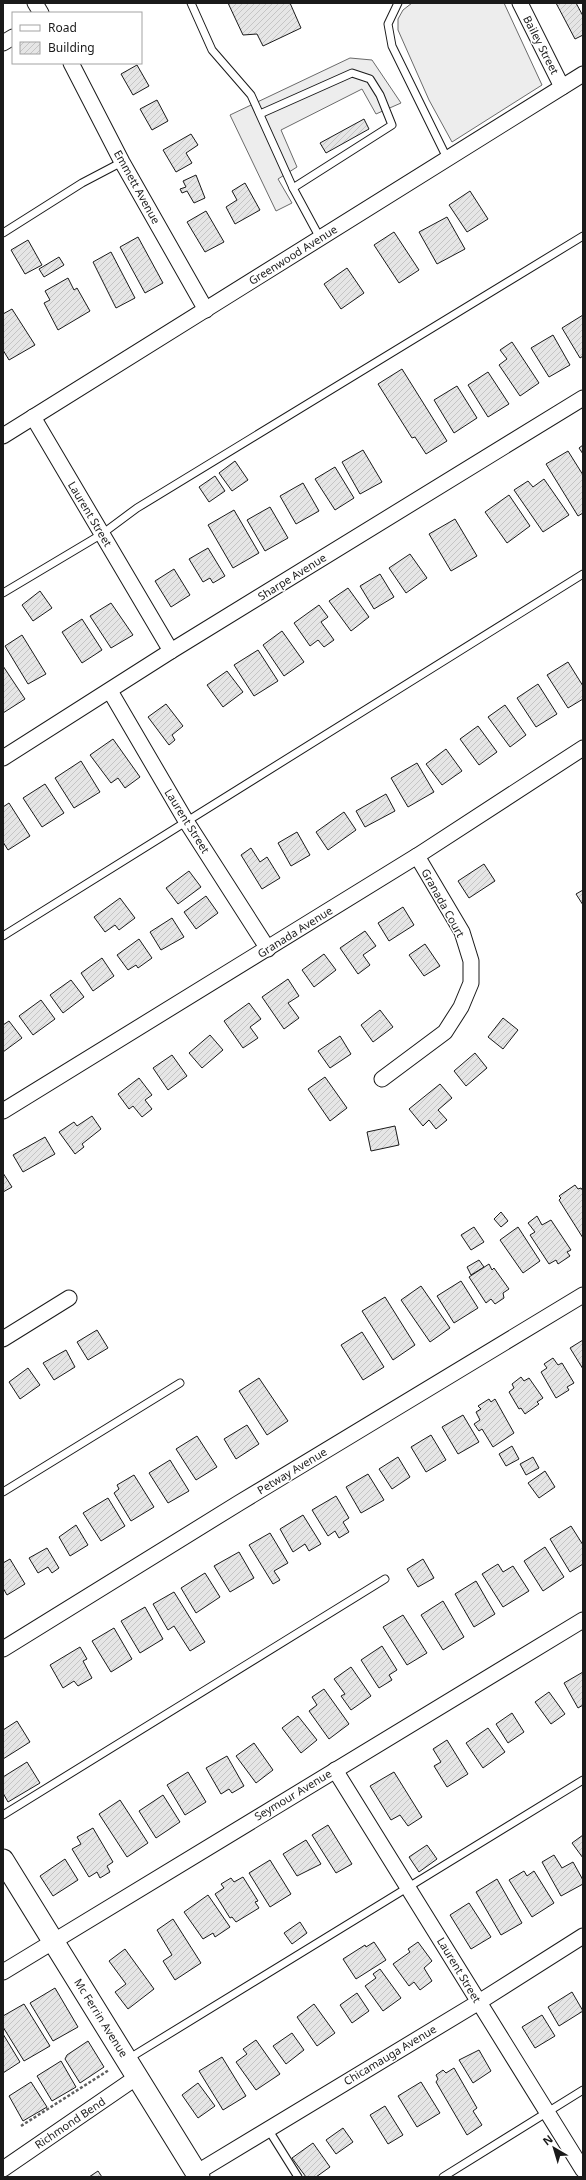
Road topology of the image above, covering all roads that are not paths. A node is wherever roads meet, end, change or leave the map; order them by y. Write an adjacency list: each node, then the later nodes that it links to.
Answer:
1 (36, 3): 5 (street)
2 (191, 3): 11 (lane)
3 (398, 3): 12 (lane)
4 (520, 3): 10 (street, Bailey Street)
5 (40, 12)
6 (12, 38): 7 (street)
7 (3, 43)
8 (72, 64): 13 (street, Emmett Avenue)
9 (583, 74): 10 (street, Greenwood Avenue)
10 (562, 87): 12 (street, Greenwood Avenue)
11 (260, 114): 14 (lane); 14 (lane)
12 (447, 158): 17 (street, Greenwood Avenue)
13 (122, 162): 15 (lane); 18 (street, Emmett Avenue)
14 (293, 188): 17 (lane)
15 (3, 233)
16 (583, 236): 22 (lane)
17 (320, 238): 18 (street, Greenwood Avenue)
18 (206, 310): 20 (street, Greenwood Avenue)
19 (583, 398): 25 (street, Sharpe Avenue)
20 (33, 418): 21 (street, Greenwood Avenue); 22 (street, Laurent Street)
21 (3, 436)
22 (102, 534): 24 (lane); 25 (street, Laurent Street)
23 (583, 574): 29 (lane)
24 (3, 593)
25 (171, 651): 26 (street, Sharpe Avenue)
26 (110, 691): 28 (street, Sharpe Avenue); 29 (street, Laurent Street)
27 (583, 749): 30 (street, Granada Avenue)
28 (3, 758)
29 (186, 821): 31 (lane); 32 (street, Laurent Street)
30 (417, 856): 32 (street, Granada Avenue); 33 (street, Granada Court)
31 (3, 936)
32 (268, 949): 34 (street, Granada Avenue)
33 (382, 1079)
34 (3, 1111)
35 (583, 1295): 42 (street, Petway Avenue)
36 (69, 1298): 37 (street)
37 (3, 1339)
38 (180, 1383): 39 (lane)
39 (3, 1492)
40 (385, 1580): 45 (lane)
41 (583, 1620): 43 (street, Seymour Avenue)
42 (3, 1649)
43 (335, 1770): 47 (street, Laurent Street); 49 (street, Seymour Avenue)
44 (583, 1780): 47 (lane)
45 (3, 1815)
46 (3, 1860): 49 (street, Mc Ferrin Avenue)
47 (409, 1887): 51 (street, Laurent Street); 52 (lane)
48 (583, 1936): 51 (street, Chicamauga Avenue)
49 (53, 1941): 50 (street, Seymour Avenue); 52 (street, Mc Ferrin Avenue)
50 (3, 1972)
51 (478, 2002): 55 (street, Laurent Street); 56 (street, Chicamauga Avenue)
52 (118, 2065): 53 (street, Mc Ferrin Avenue)
53 (137, 2078): 57 (street, Richmond Bend); 59 (street, Mc Ferrin Avenue)
54 (583, 2090): 55 (lane)
55 (547, 2112): 58 (street, Laurent Street); 61 (lane)
56 (268, 2129): 59 (street, Chicamauga Avenue); 60 (lane)
57 (3, 2169)
58 (583, 2170)
59 (198, 2175)
60 (298, 2177)
61 (443, 2177)

